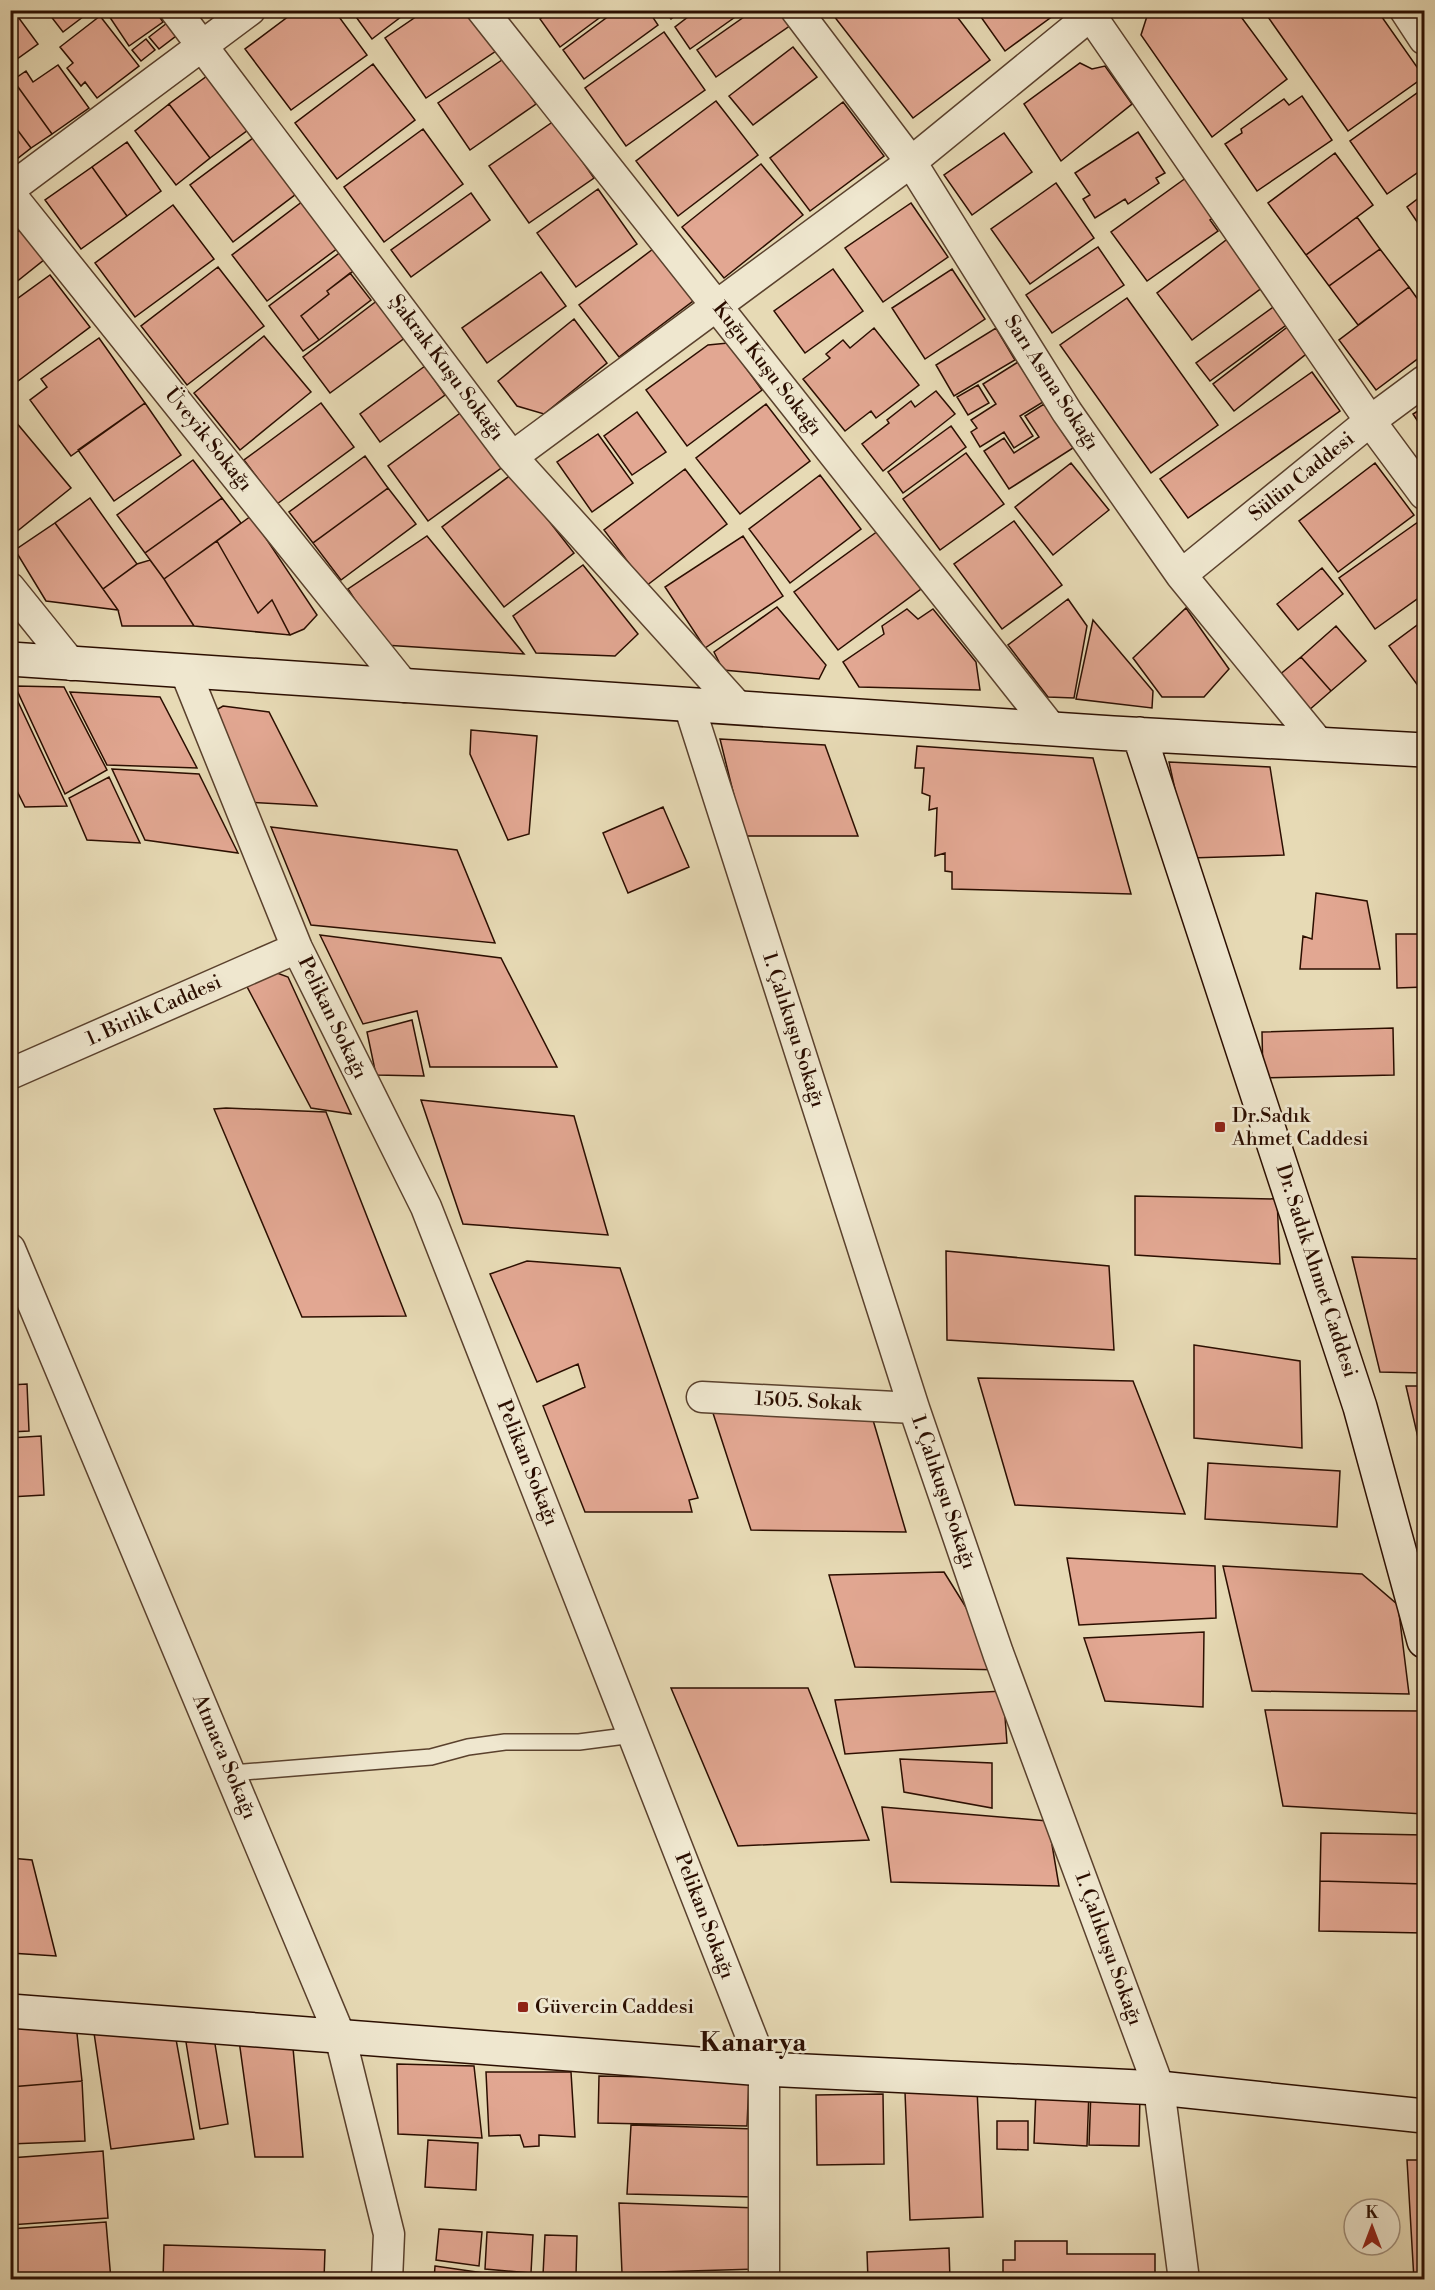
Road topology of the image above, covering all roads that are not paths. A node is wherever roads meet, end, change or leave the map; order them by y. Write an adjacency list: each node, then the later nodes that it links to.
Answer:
1 (175, 10): 8 (street, Şakrak Kuşu Sokağı)
2 (250, 10): 8 (street)
3 (482, 10): 12 (street, Kuğu Kuşu Sokağı)
4 (796, 10): 9 (street, Sarı Asma Sokağı)
5 (1405, 10): 7 (street)
6 (1092, 12): 9 (street); 14 (street)
7 (1425, 39)
8 (201, 44): 10 (street); 15 (street, Şakrak Kuşu Sokağı)
9 (911, 162): 12 (street); 17 (street, Sarı Asma Sokağı)
10 (10, 189)
11 (10, 194): 22 (street, Üveyik Sokağı)
12 (718, 306): 15 (street); 25 (street, Kuğu Kuşu Sokağı)
13 (1425, 381): 14 (street, Sülün Caddesi)
14 (1370, 421): 16 (street); 17 (street, Sülün Caddesi)
15 (512, 456): 24 (street, Şakrak Kuşu Sokağı)
16 (1425, 494)
17 (1181, 575): 27 (street, Sarı Asma Sokağı)
18 (10, 588): 20 (street)
19 (10, 660): 20 (street)
20 (72, 665): 21 (street)
21 (186, 673): 22 (street); 29 (street, Pelikan Sokağı)
22 (405, 687): 23 (street)
23 (689, 705): 24 (street); 33 (street, 1. Çalıkuşu Sokağı)
24 (739, 708): 25 (street)
25 (1051, 728): 26 (street)
26 (1138, 734): 27 (street); 34 (street, Dr. Sadık Ahmet Caddesi)
27 (1320, 745): 28 (street)
28 (1425, 750)
29 (297, 948): 30 (street, 1. Birlik Caddesi); 35 (street, Pelikan Sokağı)
30 (10, 1074)
31 (10, 1249): 36 (street, Atmaca Sokağı)
32 (702, 1397): 33 (street, 1505. Sokak)
33 (914, 1408): 40 (street, 1. Çalıkuşu Sokağı)
34 (1425, 1641)
35 (633, 1735): 36 (lane); 39 (street, Pelikan Sokağı)
36 (231, 1773): 38 (street, Atmaca Sokağı)
37 (10, 2011): 38 (street)
38 (340, 2036): 39 (street); 42 (street, Atmaca Sokağı)
39 (764, 2069): 40 (street); 43 (street, Pelikan Sokağı)
40 (1160, 2088): 41 (street); 44 (street, 1. Çalıkuşu Sokağı)
41 (1425, 2116)
42 (387, 2280)
43 (764, 2280)
44 (1184, 2280)

